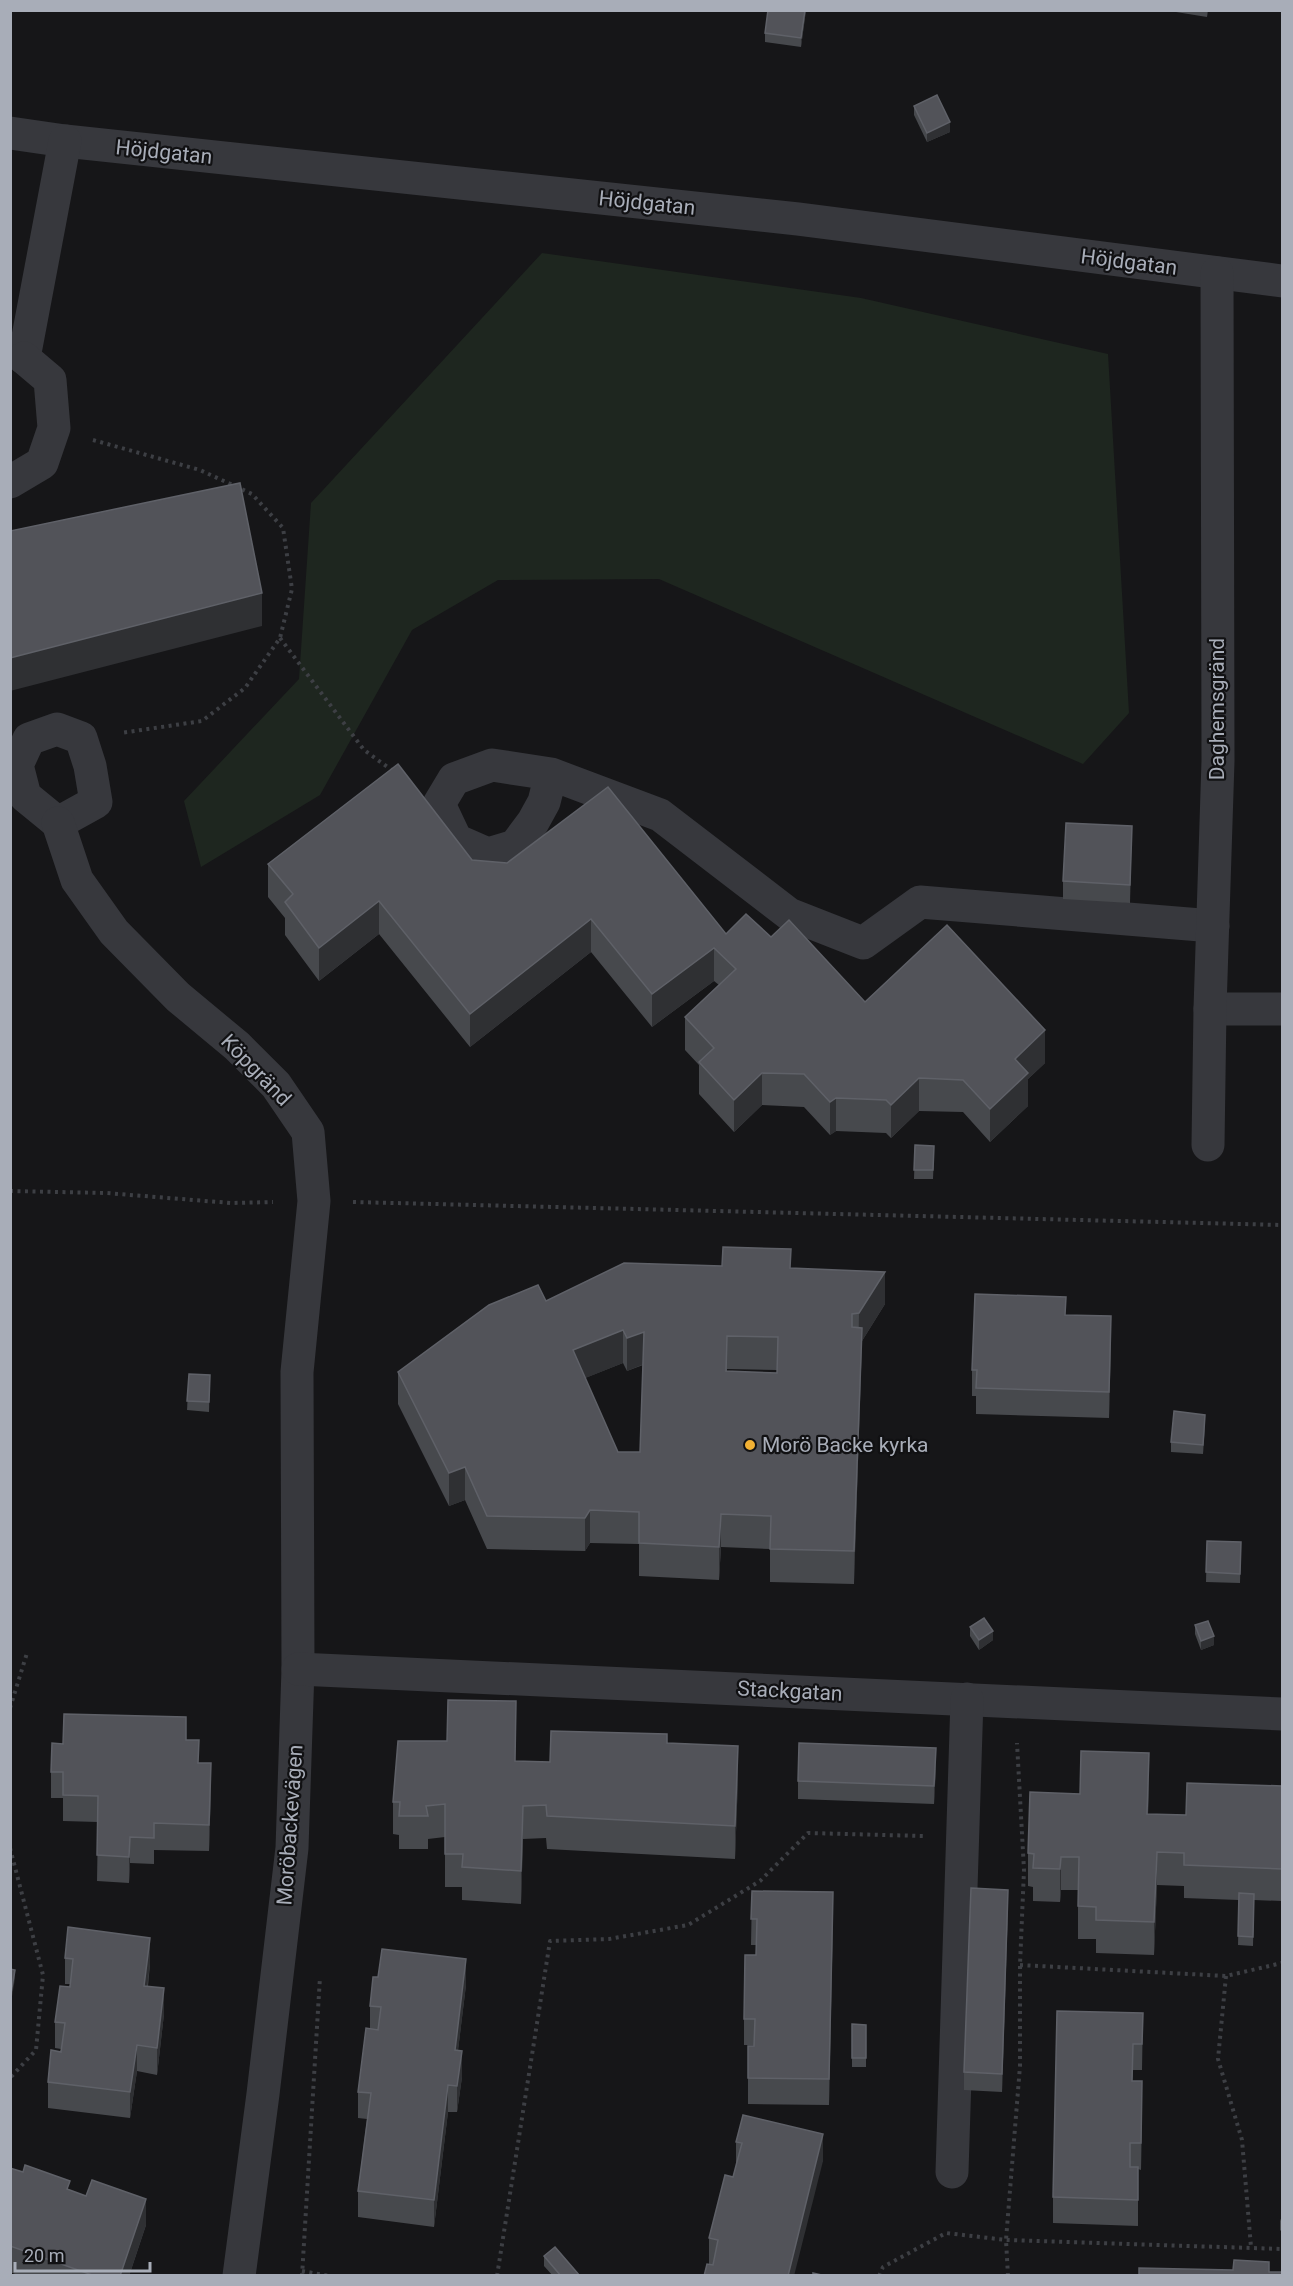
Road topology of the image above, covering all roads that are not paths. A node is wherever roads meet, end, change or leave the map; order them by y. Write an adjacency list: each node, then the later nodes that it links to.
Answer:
1 (10, 133): 2 (street, Höjdgatan)
2 (65, 141): 3 (street, Höjdgatan); 5 (street)
3 (1217, 273): 4 (street, Höjdgatan); 9 (street, Daghemsgränd)
4 (1282, 281)
5 (17, 359): 6 (street)
6 (10, 482)
7 (551, 774): 7 (street); 9 (street)
8 (58, 823): 8 (street); 13 (street, Köpgränd)
9 (1212, 926): 10 (street, Daghemsgränd)
10 (1210, 1009): 11 (street); 12 (street, Daghemsgränd)
11 (1282, 1009)
12 (1208, 1145)
13 (297, 1372): 14 (street, Moröbackevägen)
14 (298, 1669): 15 (street, Stackgatan); 18 (street, Moröbackevägen)
15 (967, 1699): 16 (street, Stackgatan); 17 (street)
16 (1282, 1714)
17 (952, 2172)
18 (238, 2276)

